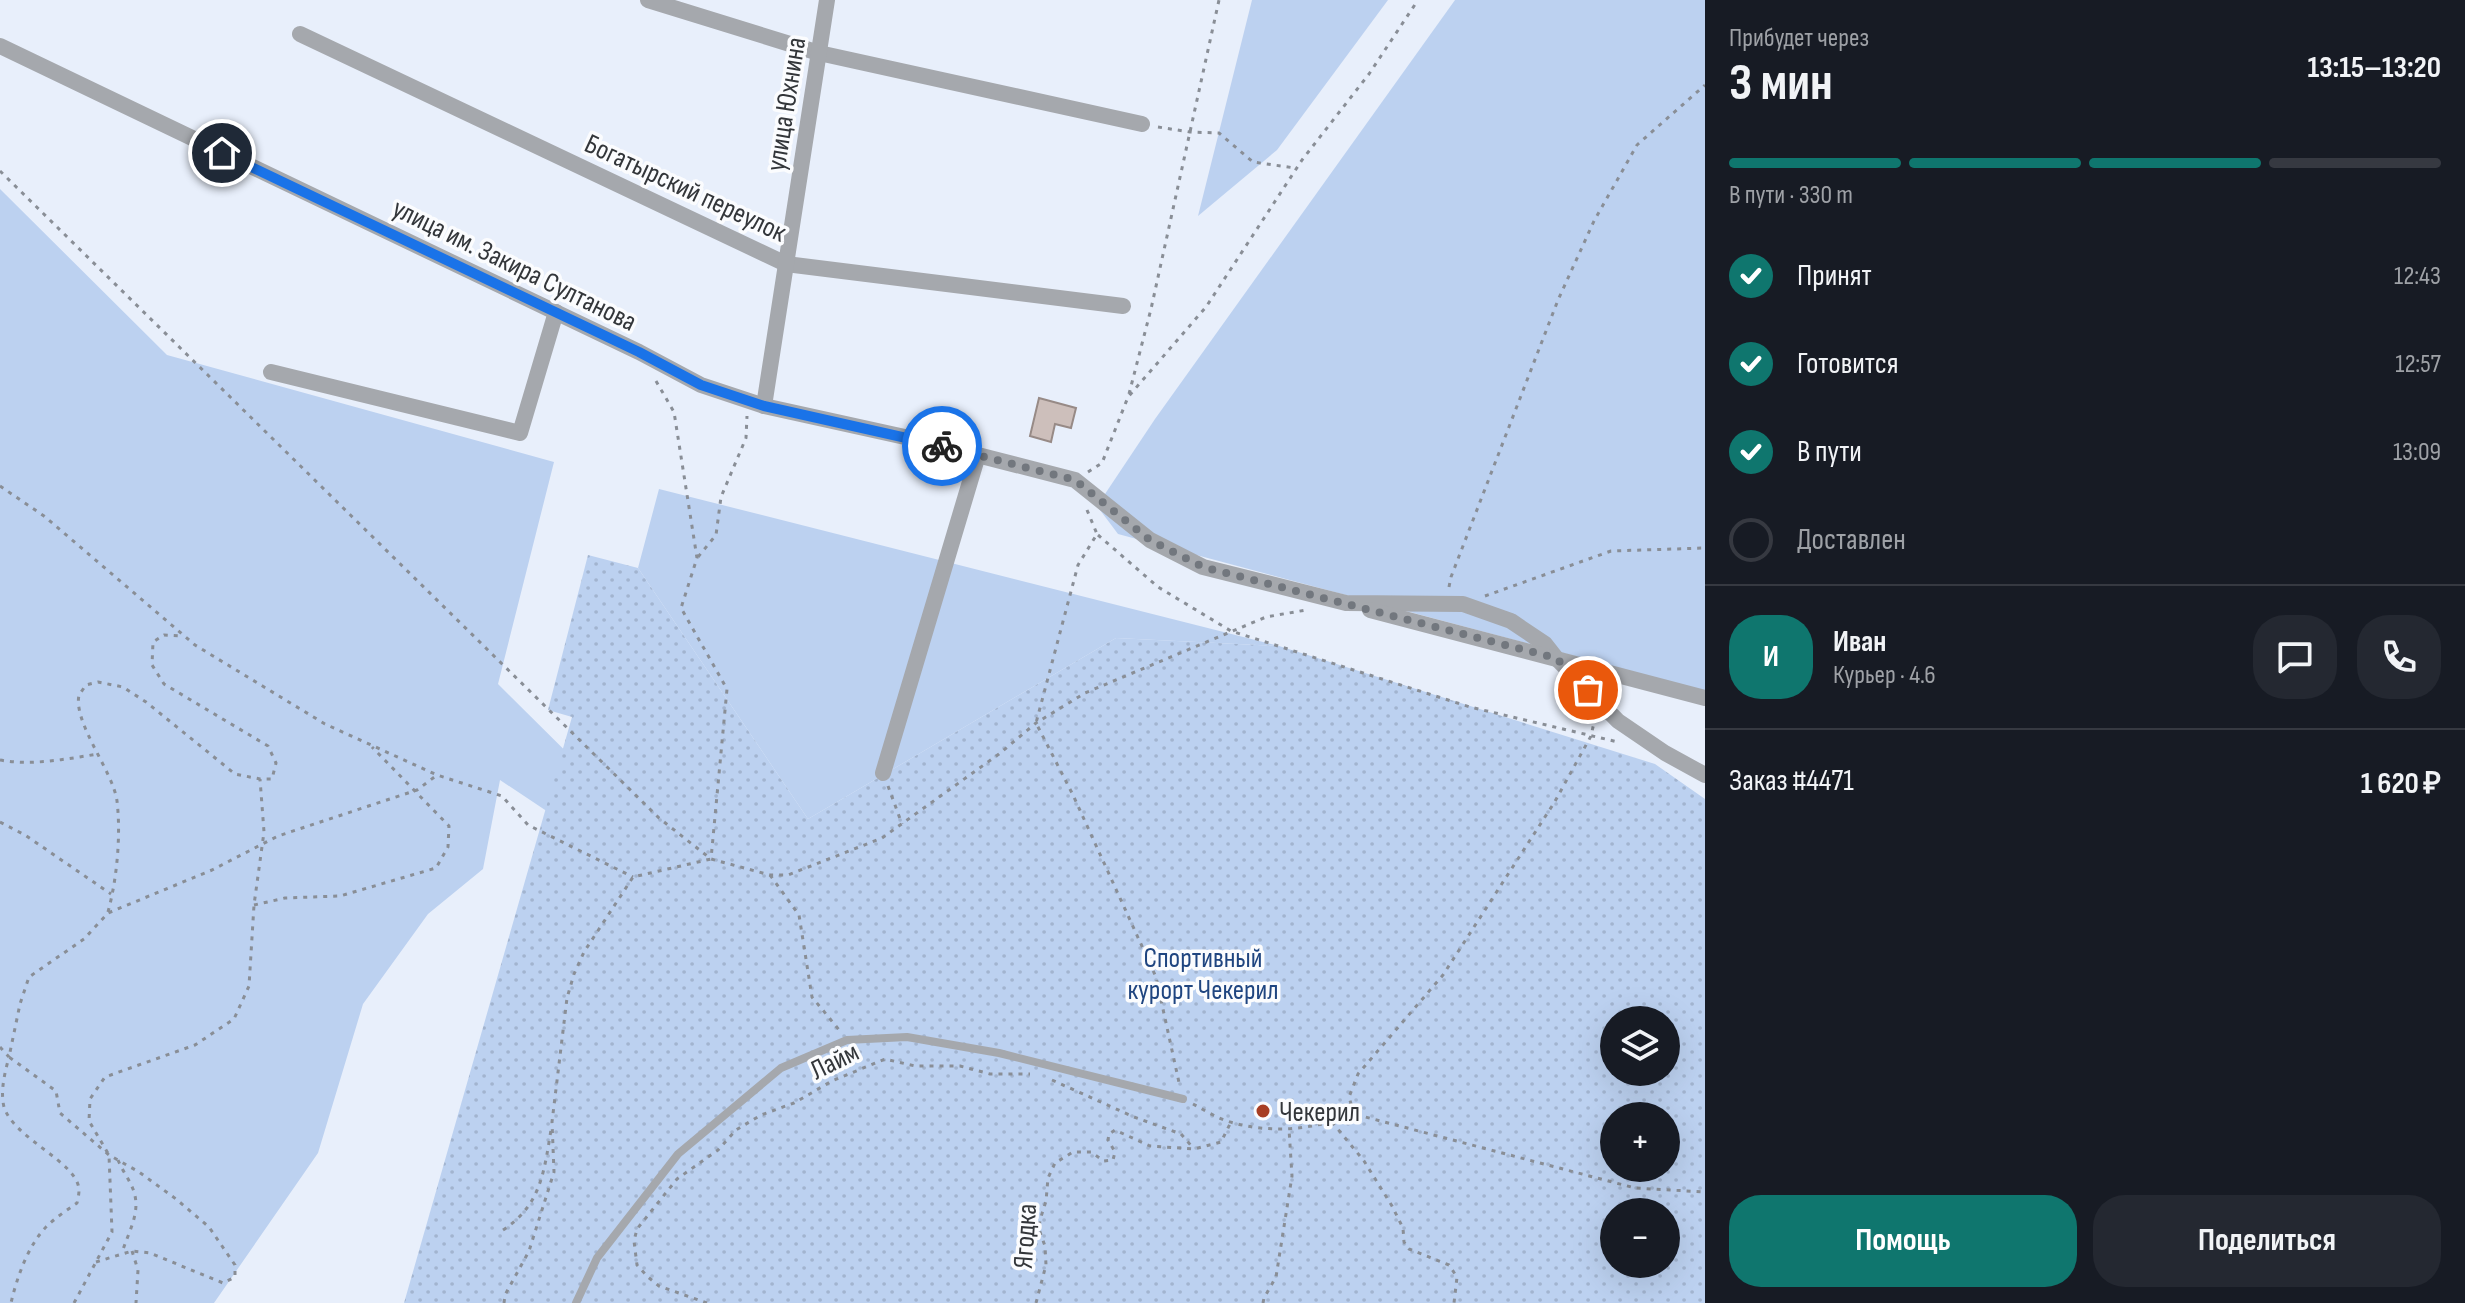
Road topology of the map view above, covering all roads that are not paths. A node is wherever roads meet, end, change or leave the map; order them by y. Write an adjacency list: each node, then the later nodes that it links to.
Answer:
1 (648, 0): 5 (street)
2 (827, 0): 5 (street, улица Юхнина)
3 (300, 34): 7 (street, Богатырский переулок)
4 (0, 46): 9 (street, улица им. Закира Султанова)
5 (819, 53): 6 (street); 7 (street, улица Юхнина)
6 (1142, 124)
7 (786, 264): 8 (street, Богатырский переулок); 11 (street, улица Юхнина)
8 (1123, 306)
9 (556, 312): 10 (street); 11 (street, улица им. Закира Султанова)
10 (271, 372)
11 (764, 406): 12 (street, улица им. Закира Султанова)
12 (978, 455): 13 (street, улица им. Закира Султанова); 16 (street)
13 (1346, 603): 14 (street); 14 (street)
14 (1556, 658): 15 (street); 17 (street)
15 (1705, 698)
16 (883, 773)
17 (1705, 775)
18 (1183, 1099): 19 (lane)
19 (576, 1303)

